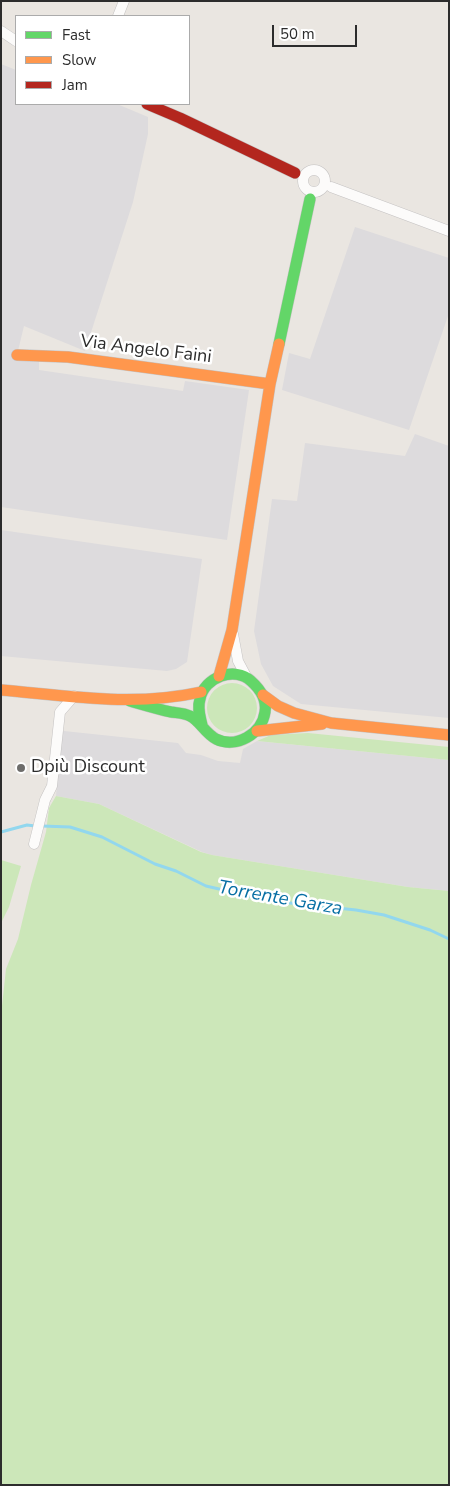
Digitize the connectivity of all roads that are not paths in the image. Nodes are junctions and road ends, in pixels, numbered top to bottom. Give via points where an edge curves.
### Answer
1 (124, 1) edge
2 (118, 15) edge
3 (1, 31) edge
4 (15, 41) edge
5 (149, 105) edge
6 (302, 179) junction
7 (324, 187) junction
8 (310, 199) junction
9 (449, 231) edge
10 (16, 355) dead end
11 (270, 384) junction
12 (232, 630) junction
13 (219, 676) junction
14 (247, 678) junction
15 (1, 690) edge
16 (201, 692) junction
17 (48, 694) junction
18 (263, 695) junction
19 (74, 696) junction
20 (130, 702) junction
21 (60, 712) junction
22 (331, 723) junction
23 (202, 726) junction
24 (257, 731) junction
25 (449, 735) edge
26 (34, 844) dead end

1 - 2 street
3 - 4 street
5 - 6 street
6 - 7 street via 312,191
6 - 7 street via 313,170 317,171 321,173
6 - 8 street
7 - 8 street
7 - 9 street
8 - 11 street
10 - 11 street, Via Angelo Faini via 68,357
11 - 12 street
12 - 13 street
12 - 14 street via 238,661
13 - 14 street via 238,674
13 - 16 street
14 - 18 street
15 - 17 street
16 - 20 street via 173,699
16 - 23 street via 197,709
17 - 19 street
17 - 21 street
18 - 22 street via 294,713
18 - 24 street via 265,714
19 - 20 street
19 - 21 street
20 - 23 street via 190,716
21 - 26 street via 52,786 45,800
22 - 24 street
22 - 25 street
23 - 24 street via 225,742 244,740

